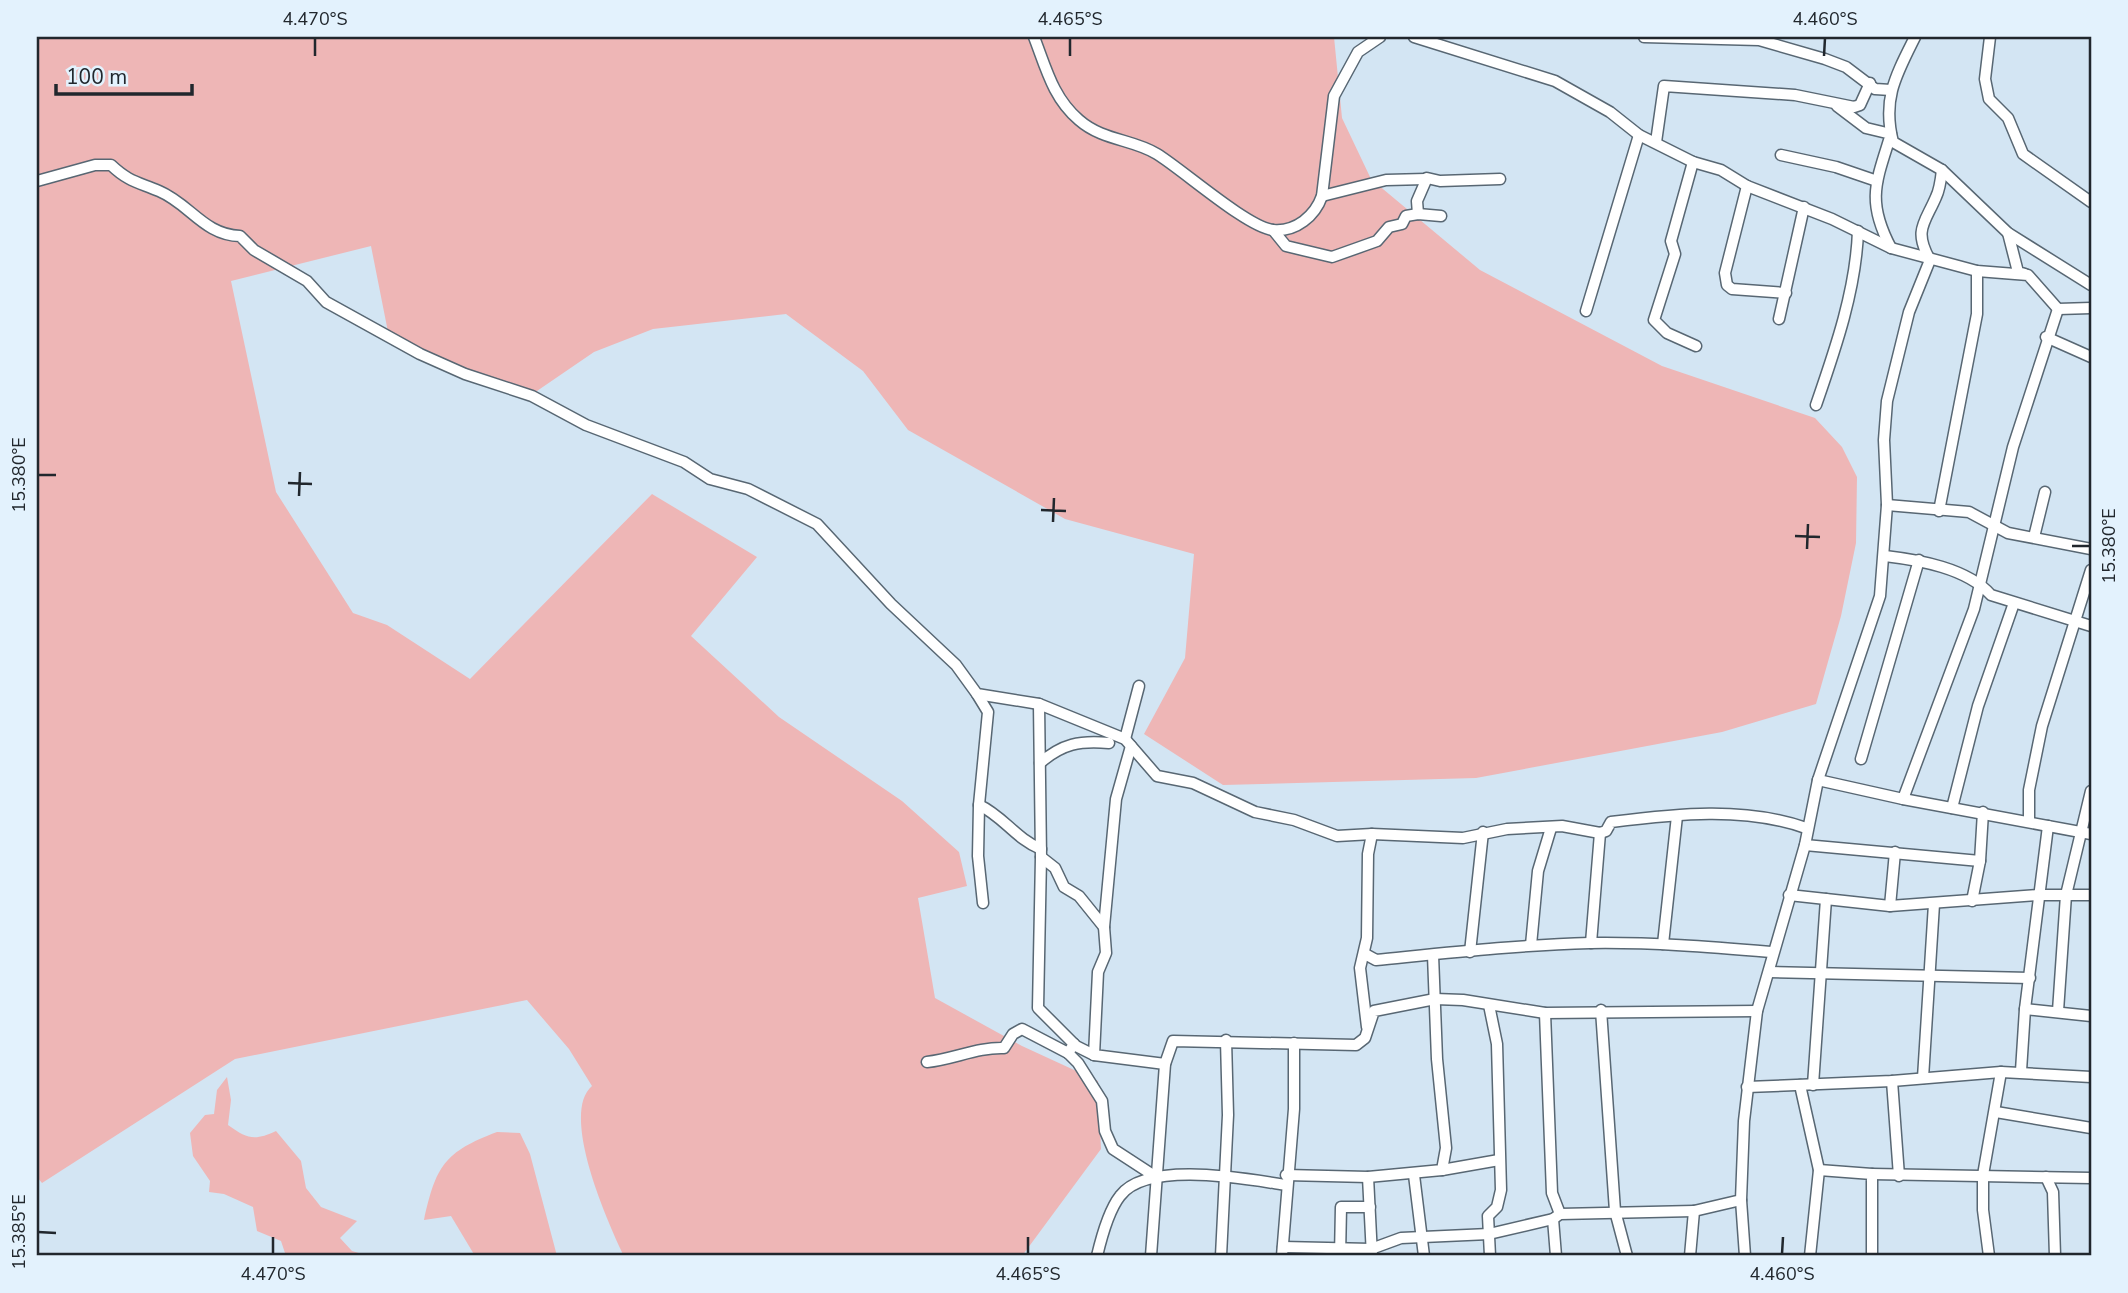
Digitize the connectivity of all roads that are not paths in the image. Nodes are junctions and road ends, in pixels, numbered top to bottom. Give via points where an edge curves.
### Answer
1 (1034, 37) edge
2 (1380, 37) edge
3 (1414, 37) edge
4 (1644, 37) edge
5 (1915, 37) edge
6 (1990, 37) edge
7 (1870, 83) junction
8 (1891, 90) junction
9 (1837, 105) junction
10 (1891, 134) junction
11 (1639, 135) junction
12 (1656, 142) junction
13 (1781, 155) dead end
14 (1693, 162) junction
15 (1942, 170) junction
16 (1426, 179) junction
17 (1500, 179) dead end
18 (37, 181) edge
19 (1877, 181) junction
20 (1747, 186) junction
21 (1322, 196) junction
22 (2091, 202) edge
23 (1804, 207) junction
24 (1418, 214) junction
25 (1441, 216) dead end
26 (1273, 230) junction
27 (1858, 231) junction
28 (2008, 233) junction
29 (1891, 248) junction
30 (1930, 260) junction
31 (1977, 271) junction
32 (2028, 275) junction
33 (2091, 285) edge
34 (1786, 292) junction
35 (2091, 308) edge
36 (2058, 309) junction
37 (1586, 312) dead end
38 (1780, 319) dead end
39 (2046, 337) junction
40 (1696, 346) dead end
41 (2091, 357) edge
42 (1816, 405) dead end
43 (2045, 492) dead end
44 (1887, 505) junction
45 (1939, 511) junction
46 (1994, 523) junction
47 (2034, 537) junction
48 (2091, 548) edge
49 (1885, 555) junction
50 (1919, 560) junction
51 (2091, 570) edge
52 (1982, 584) junction
53 (2014, 603) junction
54 (2075, 620) junction
55 (2091, 626) edge
56 (1139, 686) dead end
57 (977, 694) junction
58 (1039, 704) junction
59 (1098, 728) junction
60 (1109, 743) junction
61 (1128, 746) junction
62 (1861, 759) dead end
63 (1040, 763) junction
64 (1818, 780) junction
65 (2091, 791) edge
66 (1903, 799) junction
67 (979, 805) junction
68 (1952, 808) junction
69 (1983, 812) junction
70 (1677, 816) junction
71 (2029, 821) junction
72 (2048, 826) junction
73 (1551, 828) junction
74 (1806, 828) junction
75 (1483, 832) junction
76 (1600, 833) junction
77 (2086, 833) edge
78 (1372, 834) junction
79 (1805, 845) junction
80 (1895, 852) junction
81 (1041, 853) junction
82 (1980, 861) junction
83 (1789, 895) junction
84 (2038, 895) junction
85 (2066, 895) junction
86 (2091, 895) edge
87 (1826, 899) junction
88 (1972, 901) junction
89 (983, 903) dead end
90 (1934, 904) junction
91 (1890, 906) junction
92 (1104, 927) junction
93 (1591, 943) junction
94 (1664, 944) junction
95 (1531, 945) junction
96 (1470, 952) junction
97 (1771, 952) junction
98 (1365, 954) junction
99 (1433, 955) junction
100 (1769, 972) junction
101 (1929, 974) junction
102 (1821, 975) junction
103 (2030, 978) junction
104 (1435, 999) junction
105 (1489, 1005) junction
106 (2025, 1009) junction
107 (1601, 1010) junction
108 (1757, 1011) junction
109 (2058, 1011) junction
110 (1545, 1013) junction
111 (2091, 1016) edge
112 (1367, 1029) junction
113 (1226, 1040) junction
114 (1294, 1043) junction
115 (1071, 1049) junction
116 (1094, 1055) junction
117 (928, 1062) dead end
118 (1166, 1064) junction
119 (2021, 1071) junction
120 (2001, 1072) junction
121 (2091, 1077) edge
122 (1923, 1078) junction
123 (1892, 1081) junction
124 (1800, 1085) junction
125 (1813, 1085) junction
126 (1747, 1087) junction
127 (1996, 1112) junction
128 (2091, 1128) edge
129 (1499, 1160) junction
130 (1442, 1170) junction
131 (1819, 1170) junction
132 (1872, 1174) junction
133 (1414, 1175) junction
134 (1983, 1175) junction
135 (1226, 1176) junction
136 (1899, 1176) junction
137 (1156, 1177) junction
138 (1368, 1177) junction
139 (2046, 1177) junction
140 (2091, 1178) edge
141 (1286, 1180) junction
142 (1741, 1200) junction
143 (1370, 1207) junction
144 (1615, 1211) junction
145 (1694, 1211) junction
146 (1556, 1217) junction
147 (1489, 1234) junction
148 (1421, 1235) junction
149 (1283, 1252) edge
150 (1340, 1253) edge
151 (1371, 1253) edge
152 (1097, 1256) edge
153 (1151, 1256) edge
154 (1221, 1256) edge
155 (1424, 1256) edge
156 (1490, 1256) edge
157 (1556, 1256) edge
158 (1627, 1256) edge
159 (1690, 1256) edge
160 (1745, 1256) edge
161 (1810, 1256) edge
162 (1872, 1256) edge
163 (1989, 1256) edge
164 (2055, 1256) edge

1 - 26 street via 1056,94 1080,121 1109,139 1154,152 1235,210
2 - 21 street via 1358,52 1334,96
3 - 11 street via 1555,81 1610,111
4 - 7 street via 1759,40 1835,63
5 - 8 street
6 - 22 street via 1985,79 1989,99 2008,118 2023,154
7 - 8 street via 1875,89
7 - 9 street via 1860,105
8 - 10 street via 1886,116
9 - 10 street via 1866,128
9 - 12 street via 1795,95 1664,86
10 - 15 street via 1903,150
10 - 19 street
11 - 12 street
11 - 37 street
12 - 14 street
13 - 19 street
14 - 20 street via 1721,170
14 - 40 street via 1671,241 1675,254 1654,320 1667,333
15 - 28 street
15 - 30 street via 1935,200 1921,224
16 - 17 street
16 - 21 street via 1386,180
16 - 24 street via 1417,201
18 - 57 street via 111,165 135,184 160,191 201,223 224,235 240,236 254,250 307,281 326,302 420,354 532,396 586,425 684,462 710,479 748,489 817,524 956,665
19 - 29 street via 1875,213
20 - 23 street
20 - 34 street via 1725,273 1727,285
21 - 26 street via 1317,210 1306,220
23 - 27 street
23 - 34 street
24 - 25 street
24 - 26 street via 1389,227 1377,241 1332,257 1286,246
27 - 29 street
27 - 42 street via 1834,355
28 - 32 street via 2018,272
28 - 33 street
29 - 30 street
30 - 31 street
30 - 44 street via 1909,312 1886,401
31 - 32 street
31 - 45 street via 1977,314
32 - 36 street
34 - 38 street
35 - 36 street
36 - 39 street
39 - 41 street
39 - 46 street
43 - 47 street
44 - 45 street
44 - 49 street
45 - 46 street via 1969,512
46 - 47 street via 2008,533
46 - 52 street
47 - 48 street
49 - 50 street
49 - 64 street via 1880,596
50 - 52 street
50 - 62 street
51 - 54 street
52 - 53 street via 1991,595
52 - 66 street
53 - 54 street
53 - 68 street via 1978,706
54 - 55 street
54 - 71 street via 2042,726 2029,790
56 - 61 street
57 - 58 street
57 - 67 street via 988,712
58 - 59 street
58 - 63 street
59 - 60 street
59 - 61 street
60 - 61 street
60 - 63 street via 1086,741 1057,748
61 - 78 street via 1157,776 1193,783 1255,811 1337,836
61 - 92 street via 1116,799
63 - 81 street
64 - 66 street
64 - 74 street
65 - 77 street
66 - 68 street
67 - 81 street
67 - 89 street
68 - 69 street
69 - 71 street
69 - 82 street
70 - 74 street via 1735,813
70 - 76 street via 1611,822
70 - 94 street
71 - 72 street
72 - 77 street
72 - 84 street
73 - 75 street
73 - 76 street
73 - 95 street via 1538,871
74 - 79 street
75 - 78 street via 1447,839
75 - 96 street
76 - 93 street
77 - 85 street
78 - 98 street
79 - 80 street
79 - 83 street
80 - 82 street
80 - 91 street
81 - 92 street via 1065,887 1079,895
81 - 115 street via 1038,1008
82 - 88 street
83 - 87 street
83 - 97 street
84 - 85 street
84 - 88 street
84 - 103 street
85 - 86 street
85 - 109 street
87 - 91 street
87 - 102 street
88 - 90 street
90 - 91 street
90 - 101 street
92 - 116 street via 1106,953 1098,972
93 - 94 street
93 - 95 street
94 - 97 street
95 - 96 street
96 - 99 street
97 - 100 street
98 - 99 street via 1376,960
98 - 112 street via 1360,968
99 - 104 street
100 - 102 street
100 - 108 street
101 - 102 street
101 - 103 street
101 - 122 street
102 - 125 street
103 - 106 street
104 - 105 street
104 - 112 street via 1374,1011
104 - 130 street via 1446,1148
105 - 110 street
105 - 129 street via 1497,1044
106 - 109 street
106 - 119 street
107 - 108 street
107 - 110 street
107 - 144 street
108 - 126 street
109 - 111 street
110 - 146 street
112 - 114 street via 1356,1045
113 - 114 street
113 - 118 street via 1173,1041
113 - 135 street
114 - 141 street via 1294,1109
115 - 116 street
115 - 117 street via 1022,1029 1004,1048
115 - 137 street via 1102,1101 1105,1130 1113,1149
116 - 118 street
118 - 137 street
119 - 120 street
119 - 121 street
120 - 122 street
120 - 127 street
122 - 123 street
123 - 125 street
123 - 136 street
124 - 125 street
124 - 126 street
124 - 131 street
126 - 142 street
127 - 128 street
127 - 134 street
129 - 130 street
129 - 147 street via 1500,1201 1489,1213
130 - 133 street
131 - 132 street
131 - 161 street
132 - 136 street
132 - 162 street
133 - 138 street
133 - 148 street
134 - 136 street
134 - 139 street
134 - 163 street
135 - 137 street
135 - 141 street
135 - 154 street
137 - 152 street via 1119,1196
137 - 153 street
138 - 141 street
138 - 143 street
139 - 140 street
139 - 164 street via 2053,1192
141 - 149 street
142 - 145 street
142 - 160 street
143 - 150 street via 1341,1208
143 - 151 street
144 - 145 street
144 - 146 street
144 - 158 street
145 - 159 street
146 - 147 street
146 - 157 street
147 - 148 street
147 - 156 street
148 - 151 street via 1391,1240
148 - 155 street
149 - 150 street
150 - 151 street

